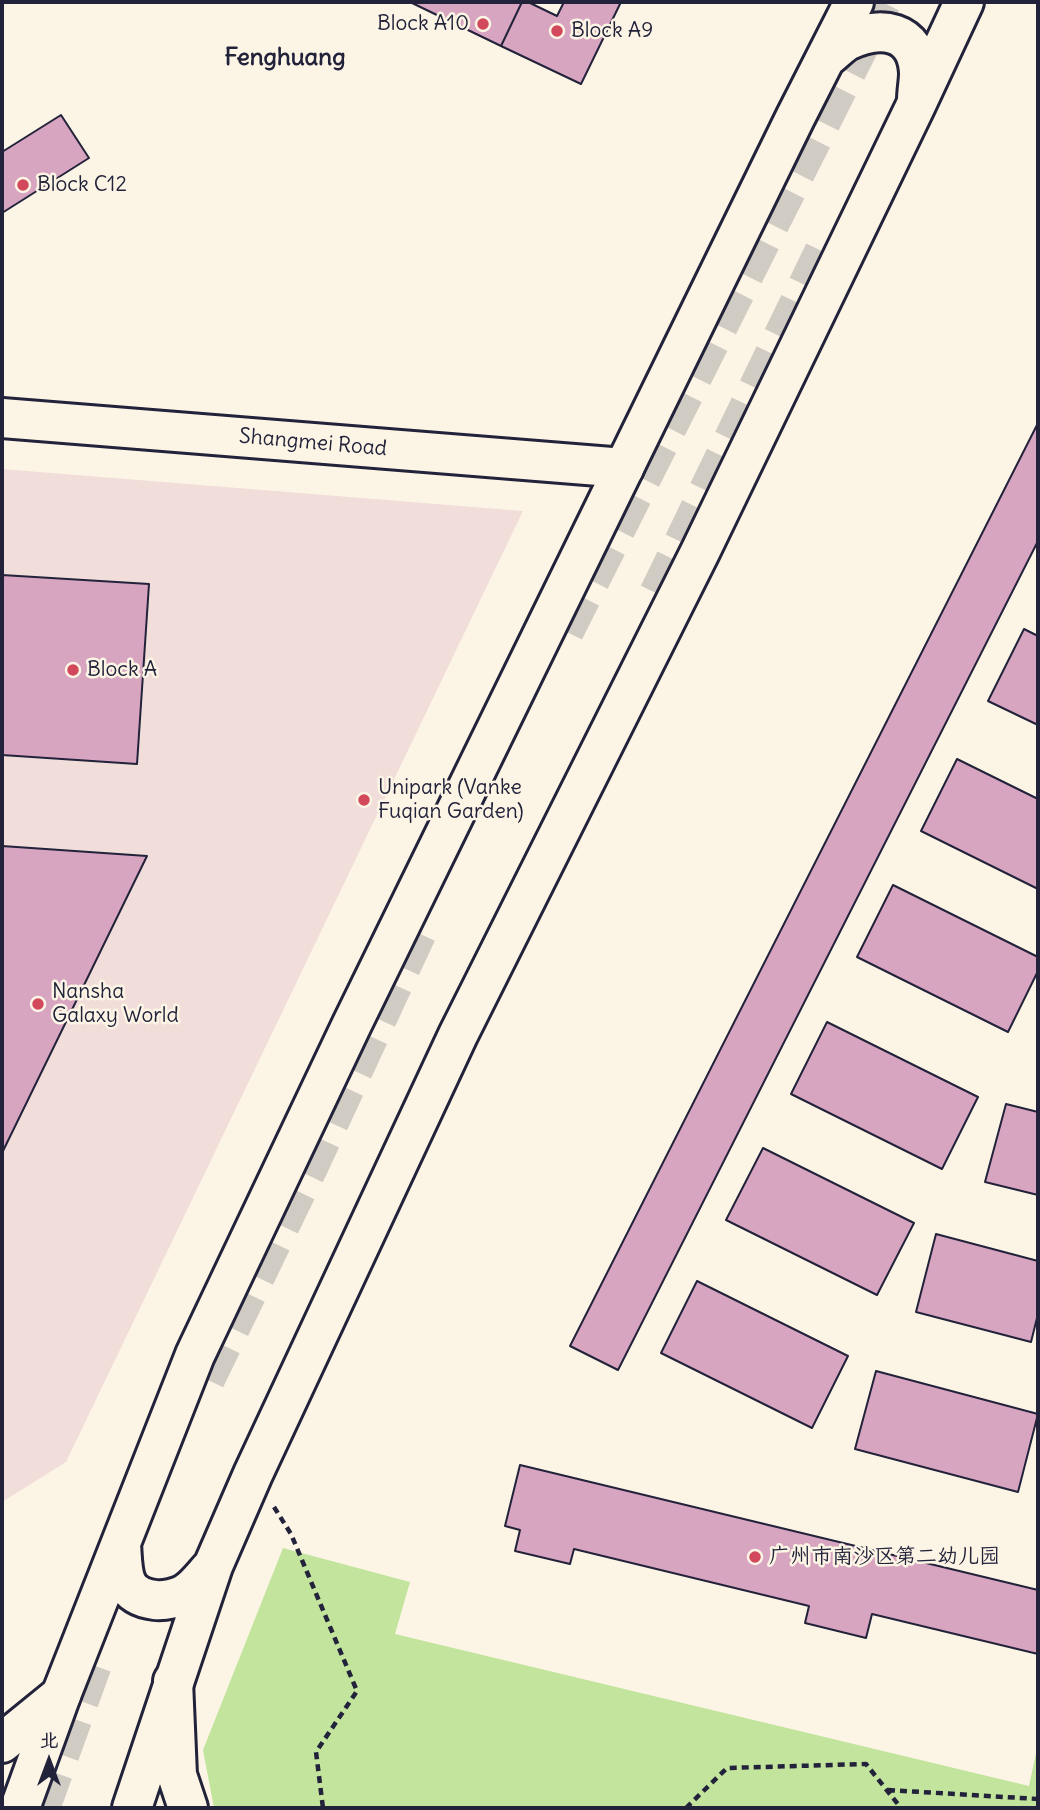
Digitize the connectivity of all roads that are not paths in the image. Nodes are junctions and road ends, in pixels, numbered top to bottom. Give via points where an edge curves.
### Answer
1 (854, 2) edge
2 (967, 6) edge
3 (826, 58) junction
4 (916, 106) junction
5 (2, 418) edge
6 (624, 468) junction
7 (121, 1542) junction
8 (213, 1566) junction
9 (173, 1681) junction
10 (61, 1695) junction
11 (2, 1743) edge
12 (20, 1808) edge
13 (132, 1808) edge
14 (188, 1808) edge

1 - 3 main road
2 - 4 main road
3 - 4 main road via 847,41 893,31 905,38 915,54 919,71
3 - 6 main road
4 - 8 main road via 458,1035
5 - 6 main road, Shangmei Road
6 - 7 main road via 194,1355
7 - 8 main road via 123,1573 129,1590 140,1598 163,1601 186,1594
7 - 10 main road
8 - 9 main road
9 - 13 main road
9 - 14 main road via 177,1775
10 - 11 main road
10 - 12 main road

